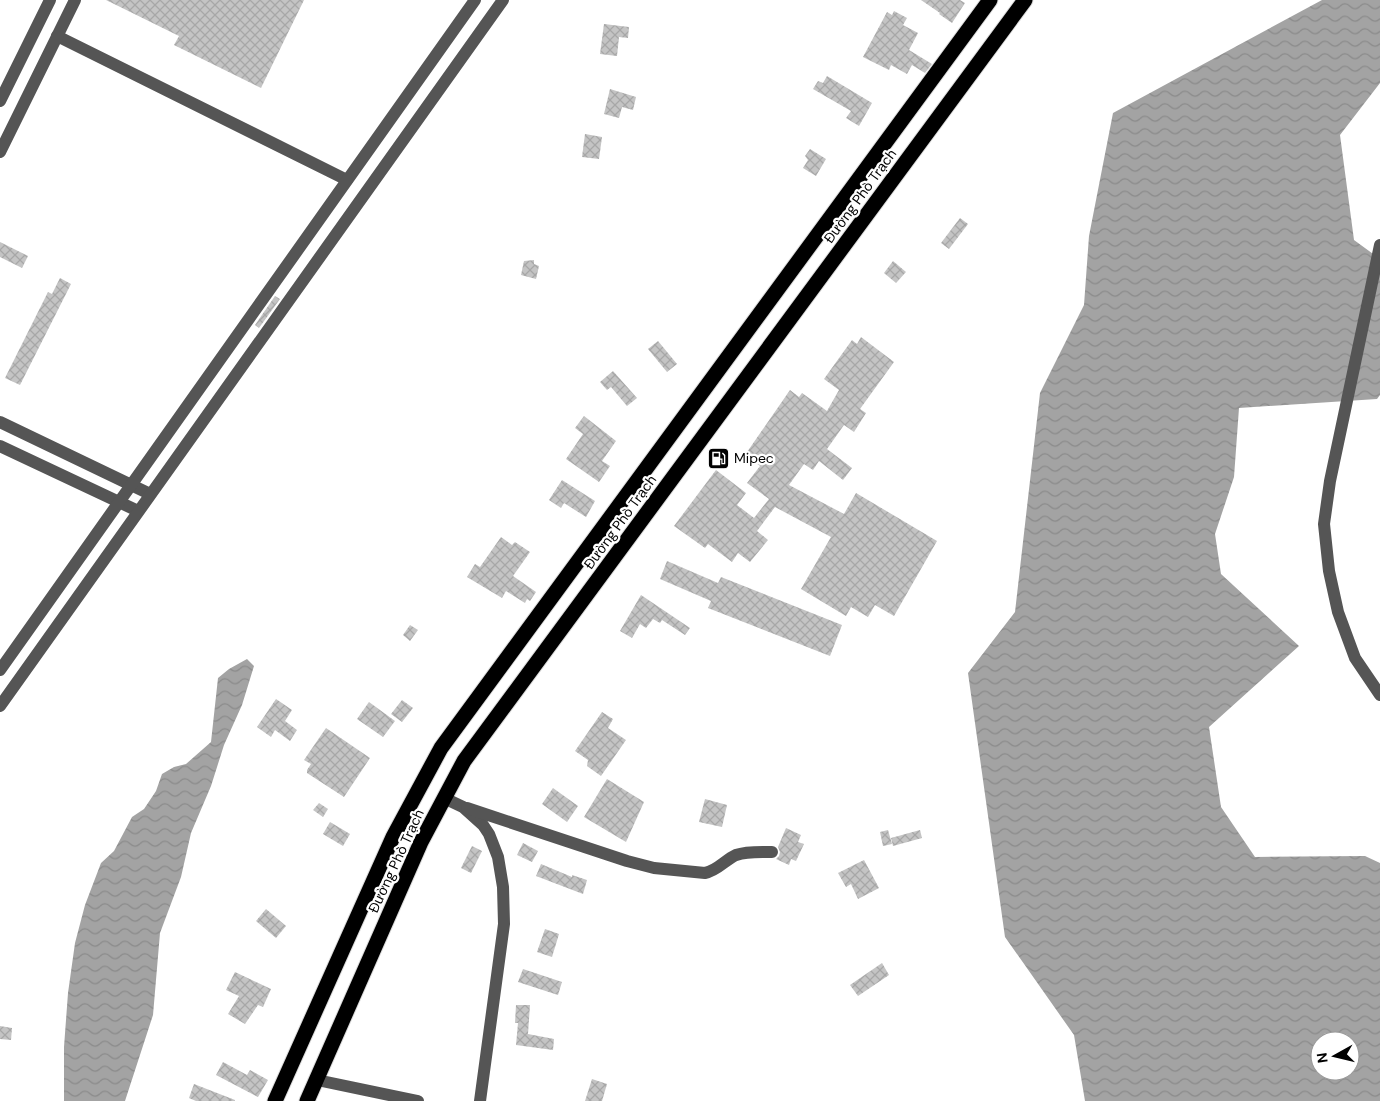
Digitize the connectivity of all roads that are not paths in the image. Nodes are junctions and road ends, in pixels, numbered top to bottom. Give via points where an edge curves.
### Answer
1 (50, 0) edge
2 (75, 0) edge
3 (475, 0) edge
4 (503, 0) edge
5 (990, 0) edge
6 (1025, 0) edge
7 (57, 36) junction
8 (0, 101) edge
9 (0, 152) edge
10 (347, 180) junction
11 (1380, 245) edge
12 (0, 422) edge
13 (0, 446) edge
14 (131, 485) junction
15 (150, 494) junction
16 (119, 502) junction
17 (138, 511) junction
18 (0, 670) edge
19 (1380, 695) edge
20 (0, 706) edge
21 (444, 798) junction
22 (463, 807) junction
23 (772, 852) dead end
24 (317, 1080) junction
25 (275, 1101) edge
26 (307, 1101) edge
27 (418, 1101) edge
28 (480, 1101) edge

1 - 8 street
2 - 7 street
3 - 10 street
4 - 15 street
5 - 25 highway, Đường Phò Trạch via 441,748 393,837
6 - 21 highway, Đường Phò Trạch via 464,760
7 - 9 street
7 - 10 street
10 - 14 street
11 - 19 street via 1330,481 1324,524 1338,612 1355,658
12 - 14 street
13 - 16 street
14 - 15 street
14 - 16 street
15 - 17 street
16 - 17 street
16 - 18 street
17 - 20 street
21 - 22 street
21 - 24 highway, Đường Phò Trạch via 421,842
22 - 23 street via 654,868 705,874 742,853
22 - 28 street via 489,834 498,857 503,887 504,924
24 - 26 highway, Đường Phò Trạch
24 - 27 street

